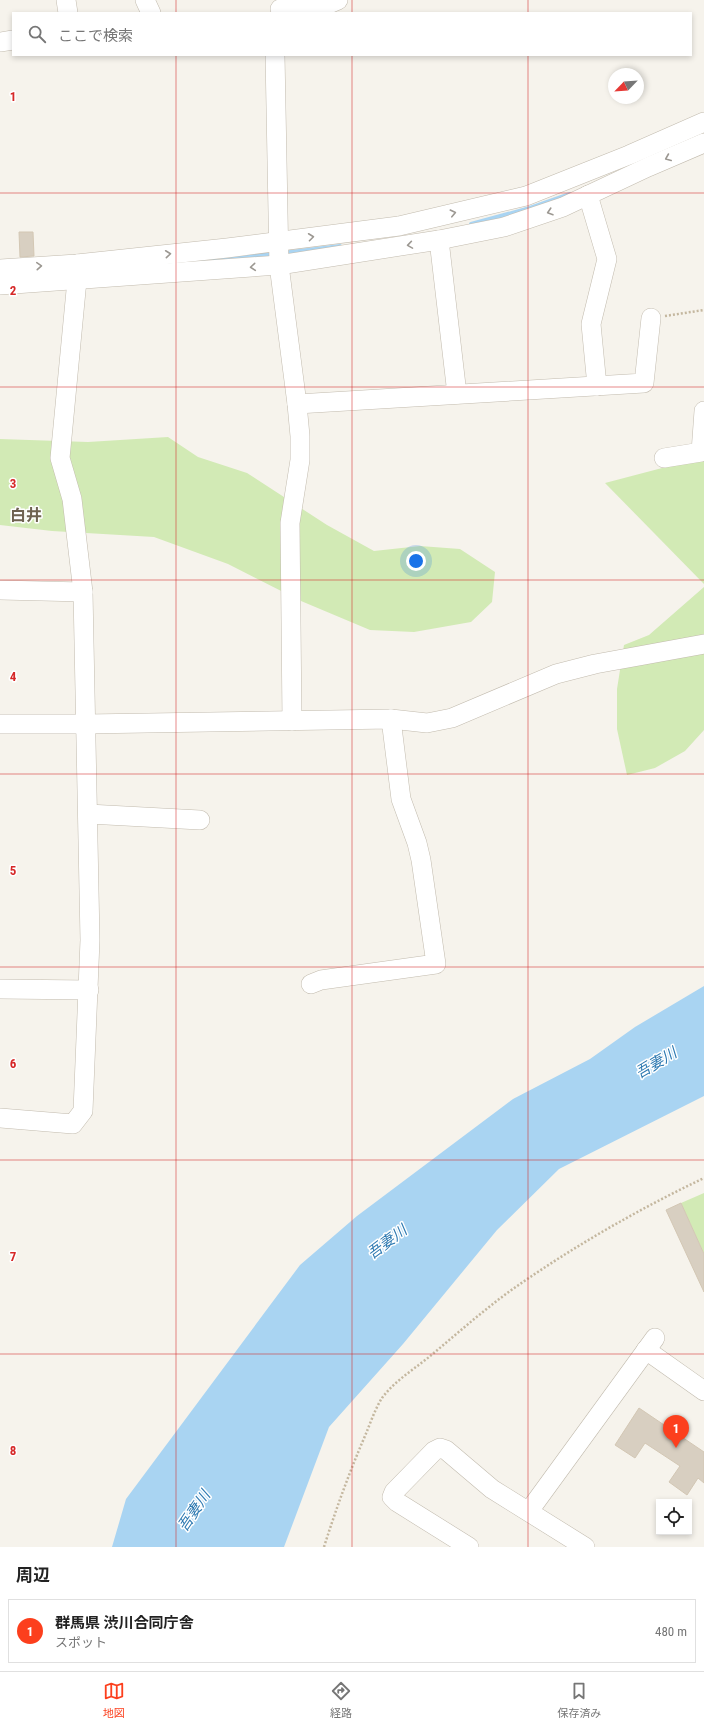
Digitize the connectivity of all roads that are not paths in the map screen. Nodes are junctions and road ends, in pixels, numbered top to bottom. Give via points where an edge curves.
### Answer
1 (66, 0) edge
2 (145, 0) edge
3 (338, 0) edge
4 (281, 7) edge
5 (68, 12) edge
6 (151, 12) edge
7 (12, 40) edge
8 (0, 42) edge
9 (275, 56) edge
10 (703, 124) edge
11 (704, 143) edge
12 (633, 166) junction
13 (588, 196) junction
14 (439, 240) junction
15 (279, 253) junction
16 (0, 269) edge
17 (77, 271) junction
18 (0, 285) edge
19 (651, 318) road end
20 (597, 386) junction
21 (457, 394) junction
22 (297, 404) junction
23 (704, 411) edge
24 (664, 458) dead end
25 (0, 590) edge
26 (83, 592) junction
27 (704, 644) edge
28 (391, 719) junction
29 (292, 721) junction
30 (0, 724) edge
31 (86, 724) junction
32 (88, 814) junction
33 (200, 820) dead end
34 (311, 984) dead end
35 (0, 989) edge
36 (89, 990) junction
37 (0, 1118) edge
38 (704, 1391) edge
39 (529, 1511) junction
40 (469, 1547) edge
41 (585, 1547) edge

1 - 5 street
2 - 6 street
3 - 4 street via 324,6
7 - 8 street
9 - 15 street
10 - 12 street
11 -> 12 street
12 - 13 street
15 -> 12 street via 526,196
13 -> 14 street via 504,227
13 - 20 street via 607,259 591,324
14 -> 15 street
14 - 21 street
15 - 17 street
15 - 22 street
16 -> 17 street
17 - 18 street
17 - 26 street via 60,458 72,499
19 - 20 street via 644,383
20 - 21 street
21 - 22 street
22 - 29 street via 300,460 290,523
23 - 24 street via 701,452
25 - 26 street
26 - 31 street
27 - 28 street via 595,664 556,674 452,718 427,723
28 - 29 street
28 - 34 street via 401,799 421,860 436,964 321,980
29 - 31 street
30 - 31 street
31 - 32 street
32 - 33 street
32 - 36 street
35 - 36 street
36 - 37 street via 83,1111 73,1124
38 - 39 street via 650,1344
39 - 40 street via 492,1489 446,1450 440,1448 434,1451 392,1497
39 - 41 street

